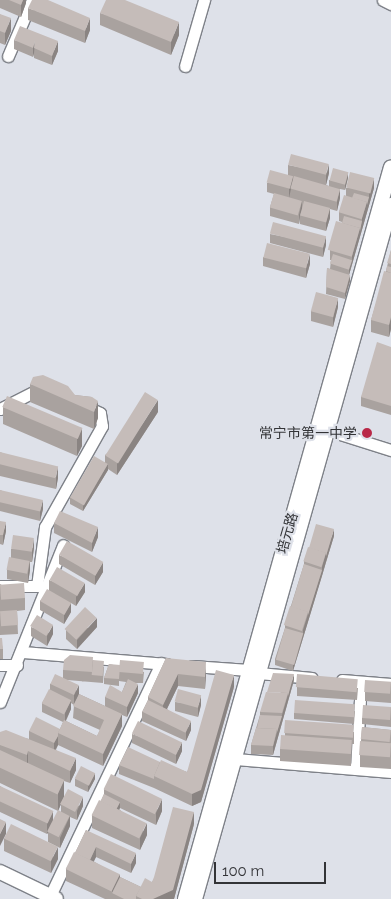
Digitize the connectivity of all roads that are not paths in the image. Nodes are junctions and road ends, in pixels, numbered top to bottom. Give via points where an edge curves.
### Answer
1 (32, 0) edge
2 (204, 0) edge
3 (383, 0) edge
4 (391, 4) edge
5 (8, 56) dead end
6 (185, 66) dead end
7 (391, 167) edge
8 (391, 205) edge
9 (55, 392) edge
10 (73, 401) edge
11 (0, 409) edge
12 (327, 430) junction
13 (391, 450) edge
14 (64, 545) edge
15 (0, 586) edge
16 (23, 652) junction
17 (161, 663) junction
18 (0, 665) edge
19 (17, 665) junction
20 (254, 672) junction
21 (361, 682) junction
22 (391, 684) edge
23 (0, 702) edge
24 (234, 759) junction
25 (356, 769) junction
26 (391, 772) edge
27 (0, 872) edge
28 (0, 882) edge
29 (53, 898) edge
30 (35, 899) edge
31 (185, 899) edge
32 (195, 899) edge

1 - 5 street
2 - 6 street
3 - 4 street
7 - 20 main road, 培元路
8 - 12 main road, 培元路
9 - 11 street via 38,388
10 - 15 street via 100,413 102,426 45,527 37,586
12 - 13 street
12 - 20 main road, 培元路
14 - 16 street
16 - 17 street
16 - 19 street
17 - 20 street
17 - 29 street
18 - 19 street
19 - 23 street
20 - 21 street
20 - 24 main road, 培元路
20 - 31 main road, 培元路
21 - 22 street
21 - 25 street
24 - 25 street
24 - 32 main road, 培元路
25 - 26 street
27 - 29 main road
28 - 30 main road

